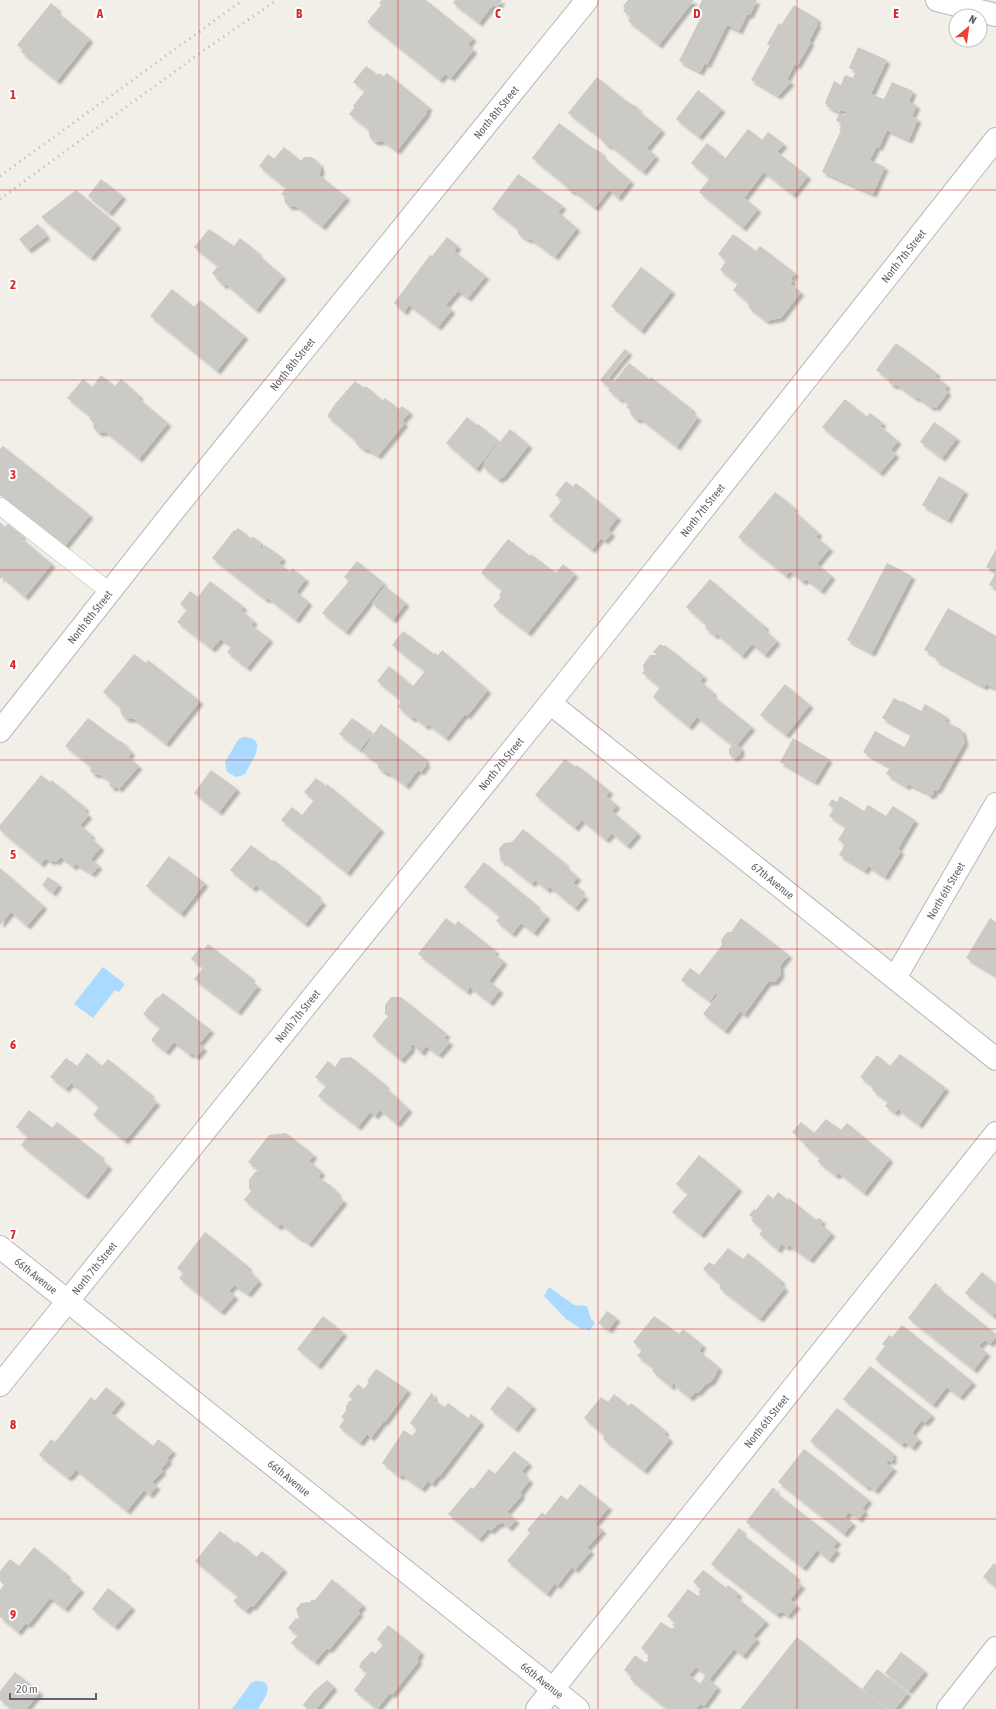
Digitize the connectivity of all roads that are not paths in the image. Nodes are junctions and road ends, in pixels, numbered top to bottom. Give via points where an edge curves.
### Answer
1 (587, 0) edge
2 (937, 0) edge
3 (996, 15) edge
4 (996, 139) edge
5 (0, 506) edge
6 (110, 592) junction
7 (550, 703) junction
8 (0, 731) edge
9 (996, 804) edge
10 (895, 978) junction
11 (996, 1059) edge
12 (996, 1133) edge
13 (0, 1247) edge
14 (67, 1301) junction
15 (0, 1385) edge
16 (996, 1648) edge
17 (553, 1689) junction
18 (537, 1709) edge
19 (578, 1709) edge
20 (948, 1709) edge

1 - 6 street, North 8th Street
2 - 3 street
4 - 7 street, North 7th Street
5 - 6 lane
6 - 8 street, North 8th Street
7 - 10 street, 67th Avenue
7 - 14 street, North 7th Street
9 - 10 street, North 6th Street
10 - 11 street, 67th Avenue
12 - 17 street, North 6th Street
13 - 14 street, 66th Avenue
14 - 15 street, North 7th Street
14 - 17 street, 66th Avenue
16 - 20 street
17 - 18 street, North 6th Street
17 - 19 street, 66th Avenue

